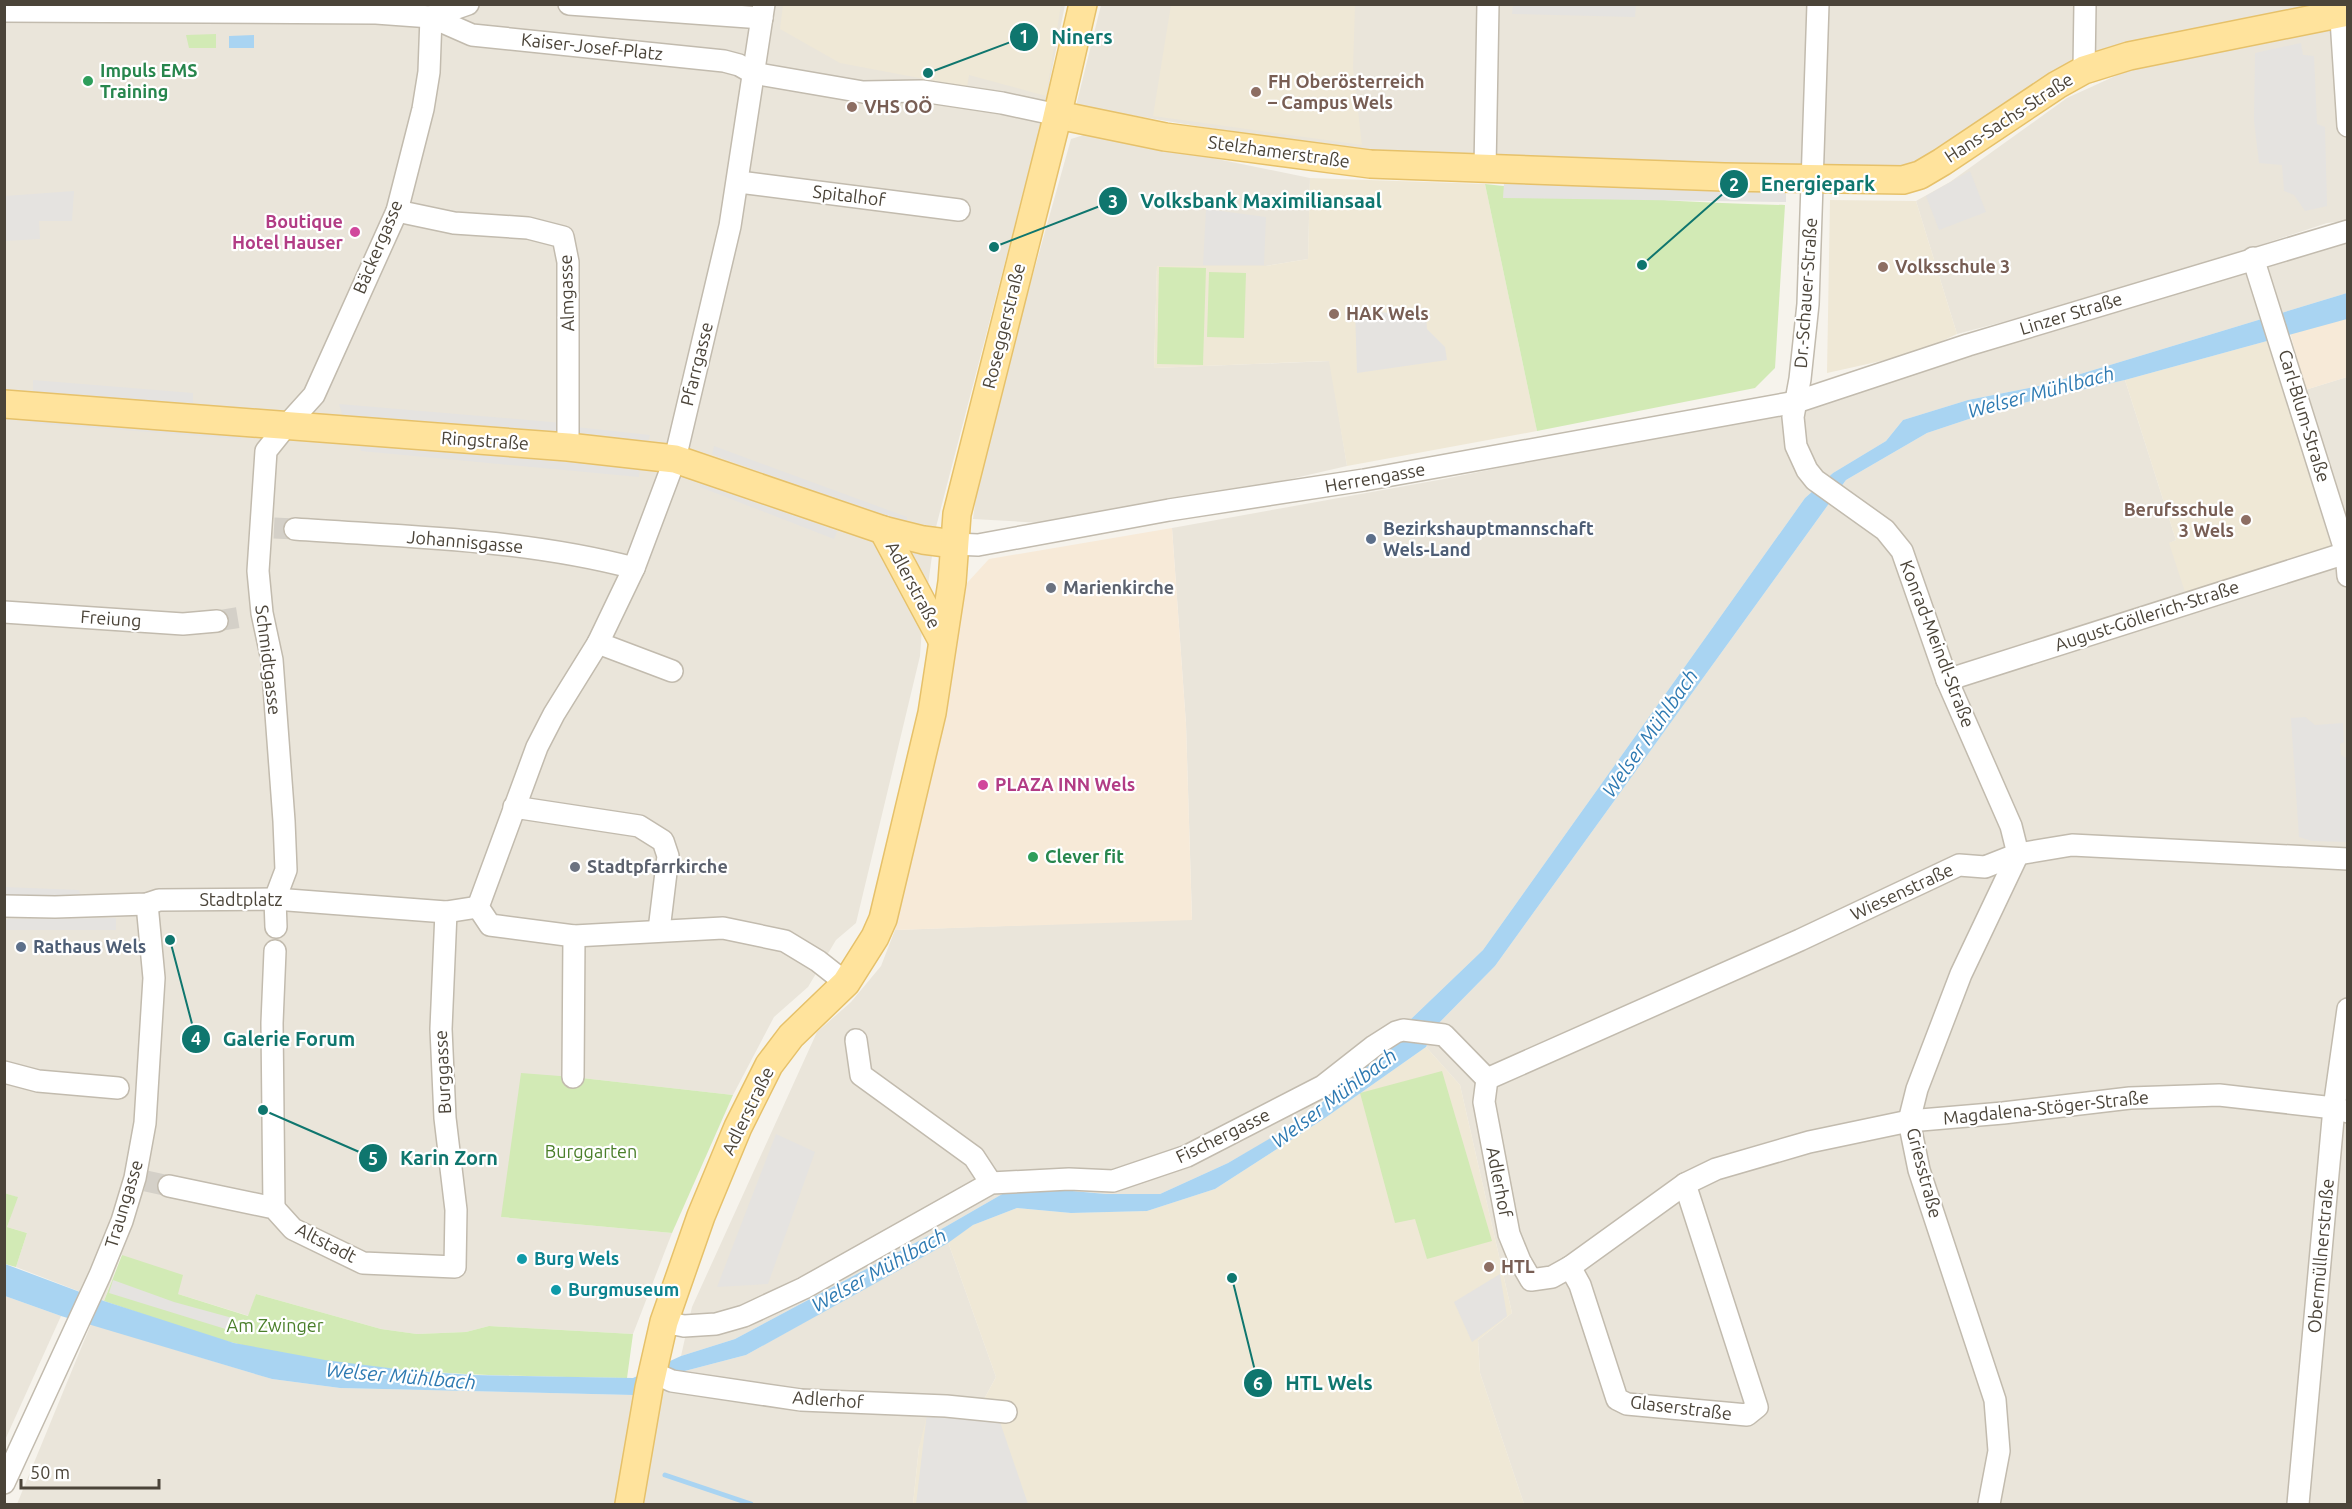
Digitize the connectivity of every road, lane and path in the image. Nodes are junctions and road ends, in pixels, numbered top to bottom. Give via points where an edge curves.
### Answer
1 (468, 4) edge
2 (569, 4) edge
3 (1083, 4) edge
4 (1488, 4) edge
5 (1818, 4) edge
6 (2085, 4) edge
7 (358, 8) edge
8 (2343, 10) edge
9 (4, 11) edge
10 (763, 11) edge
11 (432, 17) junction
12 (2084, 70) junction
13 (753, 73) junction
14 (1058, 116) junction
15 (2348, 126) edge
16 (1485, 168) junction
17 (1812, 178) junction
18 (739, 182) junction
19 (959, 210) dead end
20 (397, 211) junction
21 (2348, 231) edge
22 (2253, 258) junction
23 (1796, 402) junction
24 (4, 404) edge
25 (286, 426) junction
26 (568, 447) junction
27 (675, 459) junction
28 (295, 529) tunnel mouth
29 (883, 530) junction
30 (954, 544) junction
31 (2346, 553) junction
32 (634, 568) junction
33 (2348, 576) edge
34 (4, 612) edge
35 (217, 621) tunnel mouth
36 (942, 640) junction
37 (598, 643) junction
38 (672, 671) dead end
39 (1947, 680) junction
40 (514, 807) junction
41 (2018, 854) junction
42 (2348, 859) edge
43 (275, 899) junction
44 (147, 904) junction
45 (4, 906) edge
46 (478, 907) junction
47 (446, 912) junction
48 (276, 927) dead end
49 (658, 930) junction
50 (574, 936) junction
51 (275, 951) dead end
52 (846, 983) junction
53 (2348, 1009) edge
54 (856, 1040) dead end
55 (4, 1072) edge
56 (573, 1077) dead end
57 (1487, 1079) junction
58 (134, 1090) junction
59 (2341, 1110) edge
60 (1909, 1121) junction
61 (991, 1183) junction
62 (1685, 1184) junction
63 (169, 1186) tunnel mouth
64 (274, 1208) junction
65 (455, 1267) joint
66 (1570, 1267) junction
67 (1531, 1280) joint
68 (664, 1322) junction
69 (657, 1377) junction
70 (1006, 1412) dead end
71 (4, 1482) edge
72 (629, 1504) edge
73 (1989, 1504) edge
74 (2298, 1504) edge

1 - 11 street, Kaiser-Josef-Platz
2 - 10 street
3 - 14 main road, Roseggerstraße
4 - 16 street
5 - 17 street, Dr.-Schauer-Straße
6 - 12 street
7 - 9 street, Kaiser-Josef-Platz
7 - 11 street, Kaiser-Josef-Platz
8 - 12 main road, Hans-Sachs-Straße via 2129,56
8 - 15 street
10 - 13 street, Pfarrgasse
11 - 13 street, Kaiser-Josef-Platz via 472,35 724,61
11 - 20 street, Bäckergasse via 423,109
12 - 17 main road, Hans-Sachs-Straße via 1920,175 1903,180
13 - 14 street, Stelzhamerstraße via 863,92 922,91
13 - 18 street, Pfarrgasse
14 - 16 main road, Stelzhamerstraße via 1165,137 1317,158
14 - 30 main road, Roseggerstraße via 957,514
16 - 17 main road, Stelzhamerstraße
17 - 23 street, Dr.-Schauer-Straße via 1809,304
18 - 19 street, Spitalhof
18 - 27 street, Pfarrgasse
20 - 25 street, Bäckergasse via 314,395
20 - 26 street, Almgasse via 454,223 528,228 563,237 568,262
21 - 22 street, Linzer Straße
22 - 23 street, Linzer Straße
22 - 31 street, Carl-Blum-Straße
23 - 30 street, Herrengasse via 1364,480 978,545
23 - 39 street, Konrad-Meindl-Straße via 1796,446 1807,470 1815,480 1885,530 1902,551
24 - 25 main road, Ringstraße
25 - 26 main road, Ringstraße
25 - 43 street, Schmidtgasse via 267,451 267,527 251,615 272,660 286,870
26 - 27 main road, Ringstraße
27 - 29 main road, Ringstraße
27 - 32 street, Pfarrgasse
28 - 32 street, Johannisgasse via 580,554
29 - 30 main road, Ringstraße
29 - 36 main road, Adlerstraße
30 - 36 main road, Adlerstraße
31 - 33 street, Carl-Blum-Straße
31 - 39 street, August-Göllerich-Straße
32 - 37 street, Pfarrgasse
34 - 35 street, Freiung via 183,624
36 - 52 main road, Adlerstraße via 932,713 883,919
37 - 38 street
37 - 40 street, Pfarrgasse via 537,747
39 - 41 street, Konrad-Meindl-Straße via 2011,826
40 - 46 street, Pfarrgasse
40 - 49 street via 639,826 663,841 668,856
41 - 42 street, Wiesenstraße via 2072,845
41 - 57 street, Wiesenstraße via 1985,867 1959,865
41 - 60 street, Griesstraße via 1961,974 1917,1089
43 - 44 street, Stadtplatz via 159,900
43 - 47 street, Stadtplatz
43 - 48 street
44 - 45 street, Stadtplatz
44 - 58 street, Traungasse via 154,978
46 - 47 street, Stadtplatz
46 - 50 street via 490,925
47 - 65 street, Burggasse via 441,1029 445,1118 456,1210
49 - 50 street
49 - 52 street via 723,928 785,941
50 - 56 street
51 - 64 street
52 - 68 main road, Adlerstraße via 791,1036 769,1065 701,1216
53 - 59 street, Obermüllnerstraße
54 - 61 street via 861,1075 974,1157
55 - 58 street via 38,1081
57 - 61 street, Fischergasse via 1444,1035 1403,1030 1374,1046 1323,1086 1187,1156 1113,1181
57 - 67 street, Adlerhof via 1484,1102 1509,1234
58 - 71 street, Traungasse via 145,1123 141,1179
59 - 60 street, Magdalena-Stöger-Straße via 2219,1095 2130,1098
59 - 74 street, Obermüllnerstraße
60 - 62 street, Magdalena-Stöger-Straße via 1809,1142 1716,1169
60 - 73 street, Griesstraße via 1919,1170 1995,1400 1999,1451
61 - 68 street, Fischergasse via 804,1288 744,1316 716,1324 684,1326
62 - 66 street, Magdalena-Stöger-Straße
62 - 66 street, Glaserstraße via 1756,1407 1747,1415 1627,1404 1617,1398 1580,1285
63 - 64 street
64 - 65 street, Altstadt via 293,1229 363,1263
66 - 67 street, Magdalena-Stöger-Straße via 1552,1277
68 - 69 main road, Adlerstraße
69 - 70 street, Adlerhof via 801,1400
69 - 72 main road, Adlerstraße

